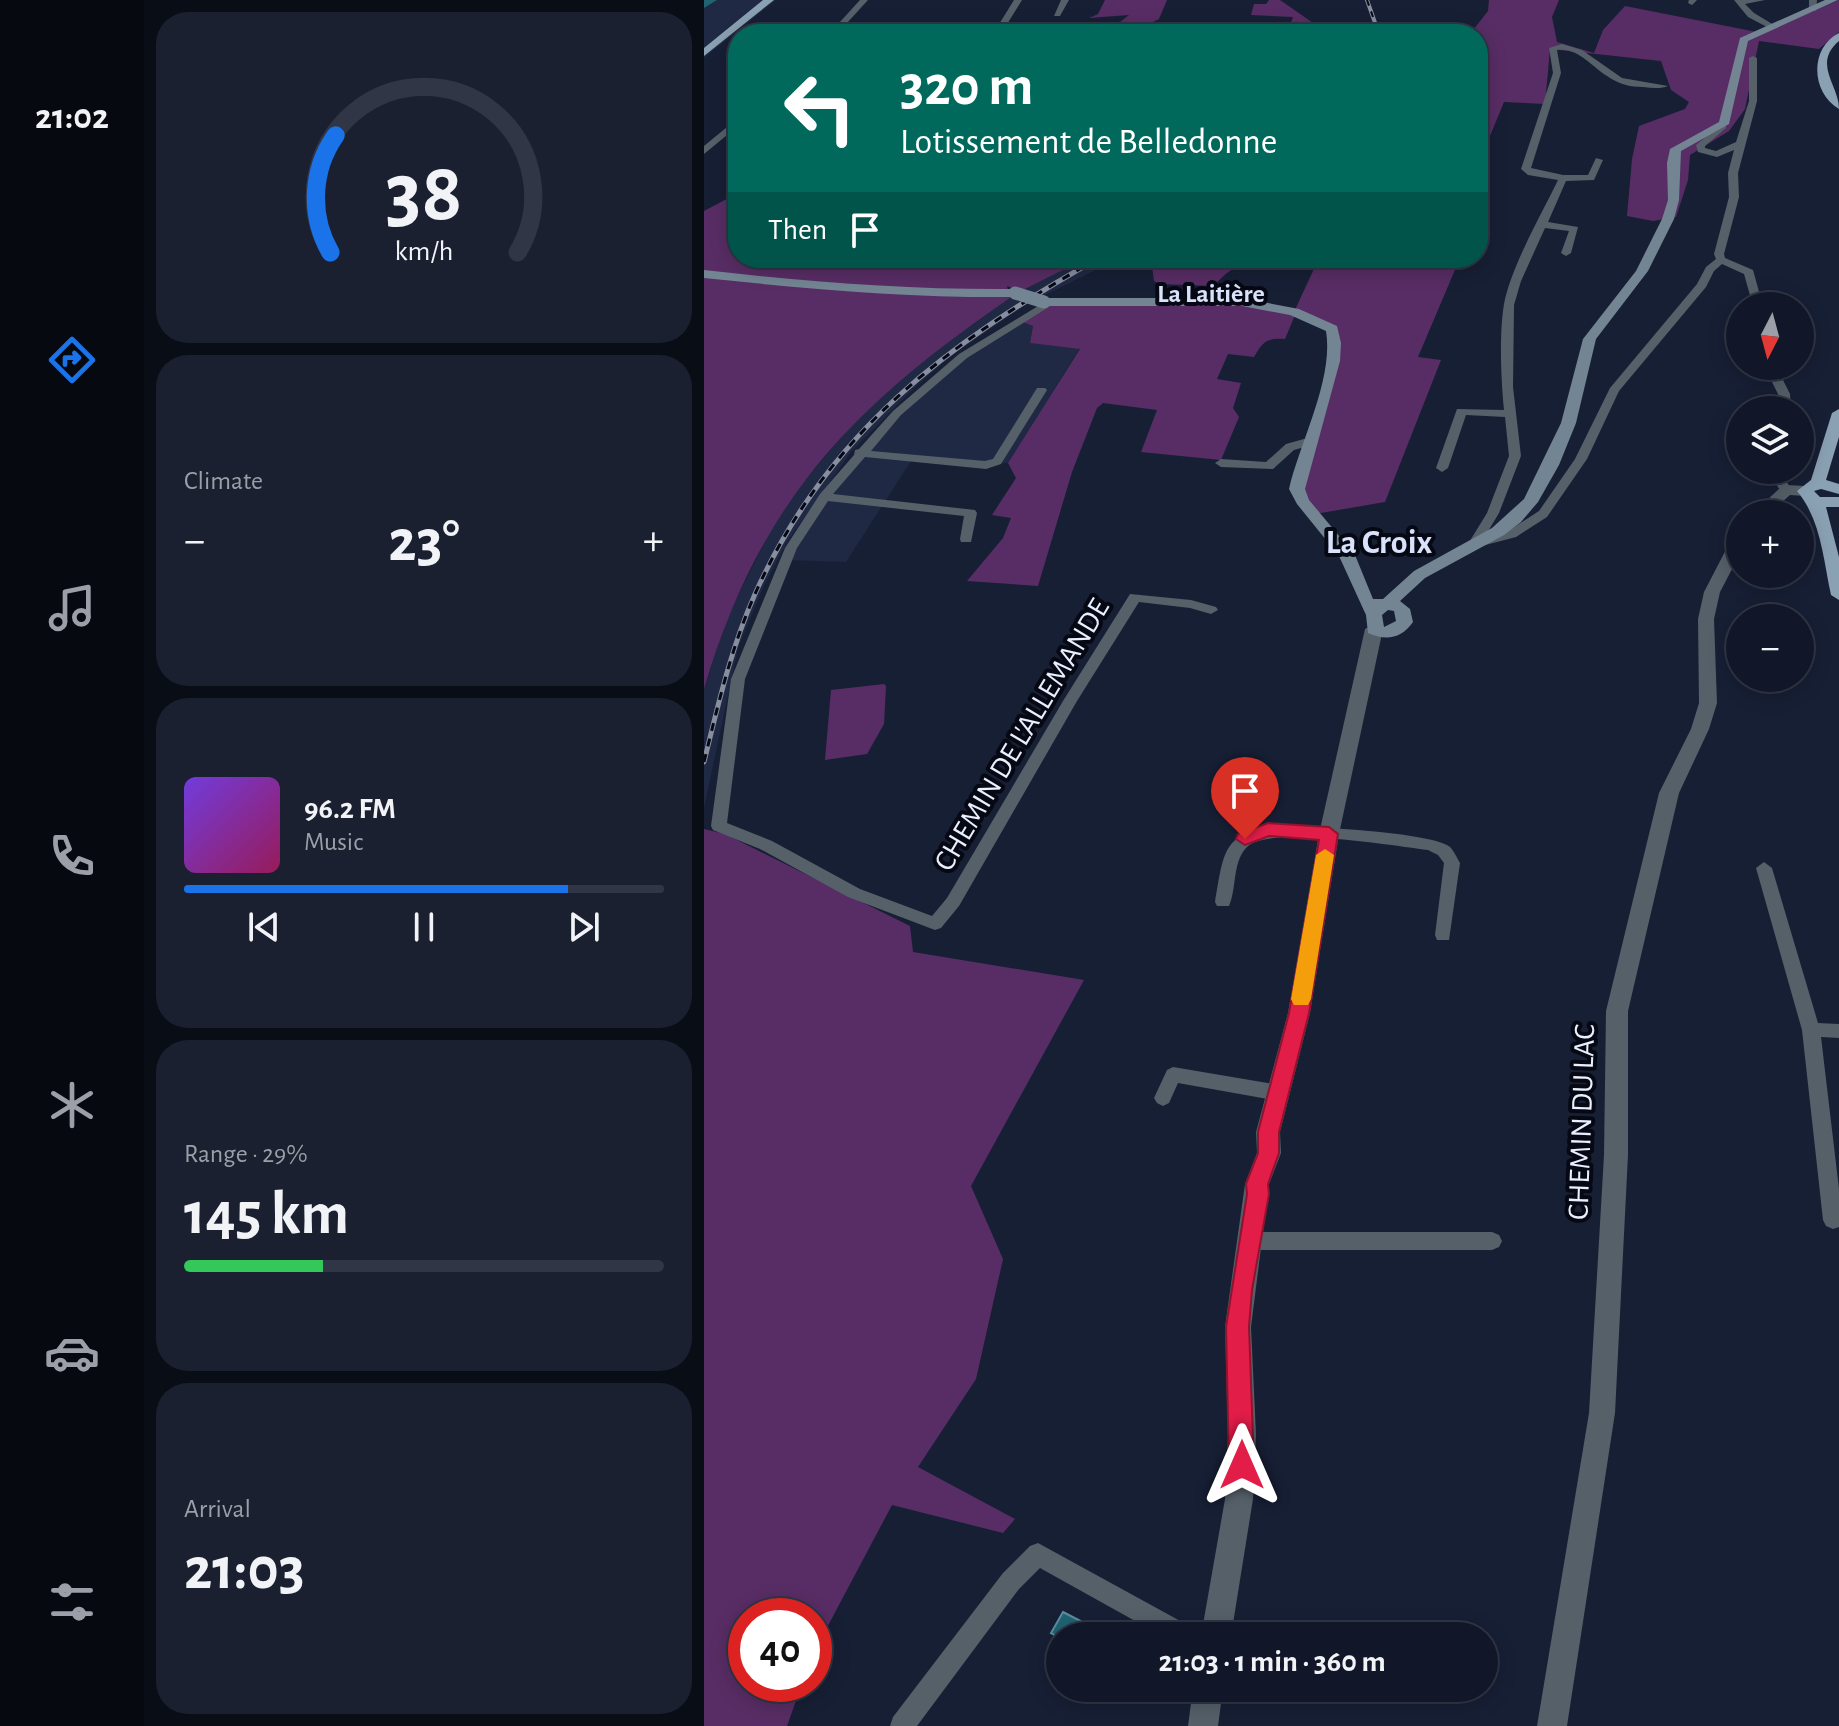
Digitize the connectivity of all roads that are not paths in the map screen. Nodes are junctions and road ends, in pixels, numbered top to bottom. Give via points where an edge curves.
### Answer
1 (769, 0) edge
2 (864, 0) edge
3 (1018, 0) edge
4 (1065, 0) edge
5 (1761, 0) edge
6 (1833, 0) edge
7 (1739, 1) edge
8 (1813, 4) edge
9 (1057, 14) dead end
10 (1769, 22) junction
11 (740, 24) edge
12 (842, 24) edge
13 (1003, 24) edge
14 (728, 33) edge
15 (1839, 38) edge
16 (704, 53) edge
17 (1753, 58) dead end
18 (1664, 86) dead end
19 (1839, 88) edge
20 (1839, 106) edge
21 (1723, 126) junction
22 (728, 130) edge
23 (1740, 144) junction
24 (704, 151) edge
25 (1599, 160) dead end
26 (1563, 178) junction
27 (1540, 224) junction
28 (1566, 253) dead end
29 (1721, 260) junction
30 (704, 274) edge
31 (1754, 292) edge
32 (1046, 302) junction
33 (1041, 390) dead end
34 (1839, 413) edge
35 (1510, 414) junction
36 (1311, 441) junction
37 (1839, 451) edge
38 (859, 453) junction
39 (1221, 463) dead end
40 (1442, 468) dead end
41 (1782, 484) edge
42 (1786, 490) junction
43 (1812, 492) junction
44 (1838, 495) edge
45 (824, 497) junction
46 (1775, 500) edge
47 (1839, 533) edge
48 (966, 539) dead end
49 (1474, 544) junction
50 (1726, 565) edge
51 (1839, 595) edge
52 (1211, 610) dead end
53 (1380, 617) junction
54 (1329, 834) junction
55 (1764, 868) dead end
56 (1223, 902) dead end
57 (1443, 935) dead end
58 (1811, 1030) junction
59 (1839, 1031) edge
60 (1279, 1093) junction
61 (1163, 1098) dead end
62 (1833, 1220) dead end
63 (1248, 1241) junction
64 (1492, 1241) dead end
65 (1160, 1622) edge
66 (1218, 1622) edge
67 (1206, 1702) edge
68 (902, 1726) edge
69 (1203, 1726) edge
70 (1552, 1726) edge

1 - 11 main road
2 - 12 street
3 - 13 street
4 - 9 street
5 - 7 street
6 - 8 main road
7 - 10 street via 1751,15
8 - 10 main road
10 - 21 main road via 1742,42
14 - 16 main road
15 - 19 main road via 1830,68
15 - 20 main road via 1826,48 1821,72 1825,90
17 - 23 street via 1753,101
18 - 26 street via 1619,80 1585,53 1555,46 1557,73 1526,169
21 - 23 street via 1700,145 1701,150 1717,154
21 - 49 main road via 1676,149 1672,207 1646,265 1596,327 1585,349 1577,397 1540,485 1510,522
22 - 24 street
23 - 29 street
25 - 26 street via 1591,178
26 - 27 street
27 - 28 street via 1575,229
27 - 35 street via 1509,305
29 - 31 street via 1749,272
29 - 49 street via 1614,390 1581,459 1543,514 1512,534
30 - 32 main road, bridge via 831,288 1015,293
32 - 36 main road via 1242,302 1323,322 1336,336
32 - 38 street via 963,356
33 - 38 street via 997,461 986,465
34 - 43 main road
35 - 40 street via 1461,411
35 - 49 street via 1515,456 1493,513
36 - 39 street via 1290,447 1269,466
36 - 53 main road via 1298,495 1347,555
37 - 44 main road
38 - 45 street
41 - 42 street
42 - 43 street
42 - 46 street
43 - 44 main road
43 - 51 main road
44 - 47 main road
45 - 48 street via 971,513
45 - 52 street, CHEMIN DE L'ALLEMANDE via 791,548 738,679 719,826 854,893 935,924 1135,597
49 - 53 main road via 1406,585
50 - 70 street, CHEMIN DU LAC via 1706,619 1708,703 1669,793 1617,1011 1616,1155 1602,1413
53 - 54 street
54 - 56 street via 1268,830 1245,839 1233,856
54 - 57 street via 1444,851 1452,870
54 - 60 street via 1299,1013
55 - 58 street
58 - 59 street
58 - 62 street
60 - 61 street via 1173,1075
60 - 63 street
63 - 64 street
63 - 66 street via 1238,1327 1239,1499
65 - 68 street via 1038,1554 1011,1581
67 - 69 street

